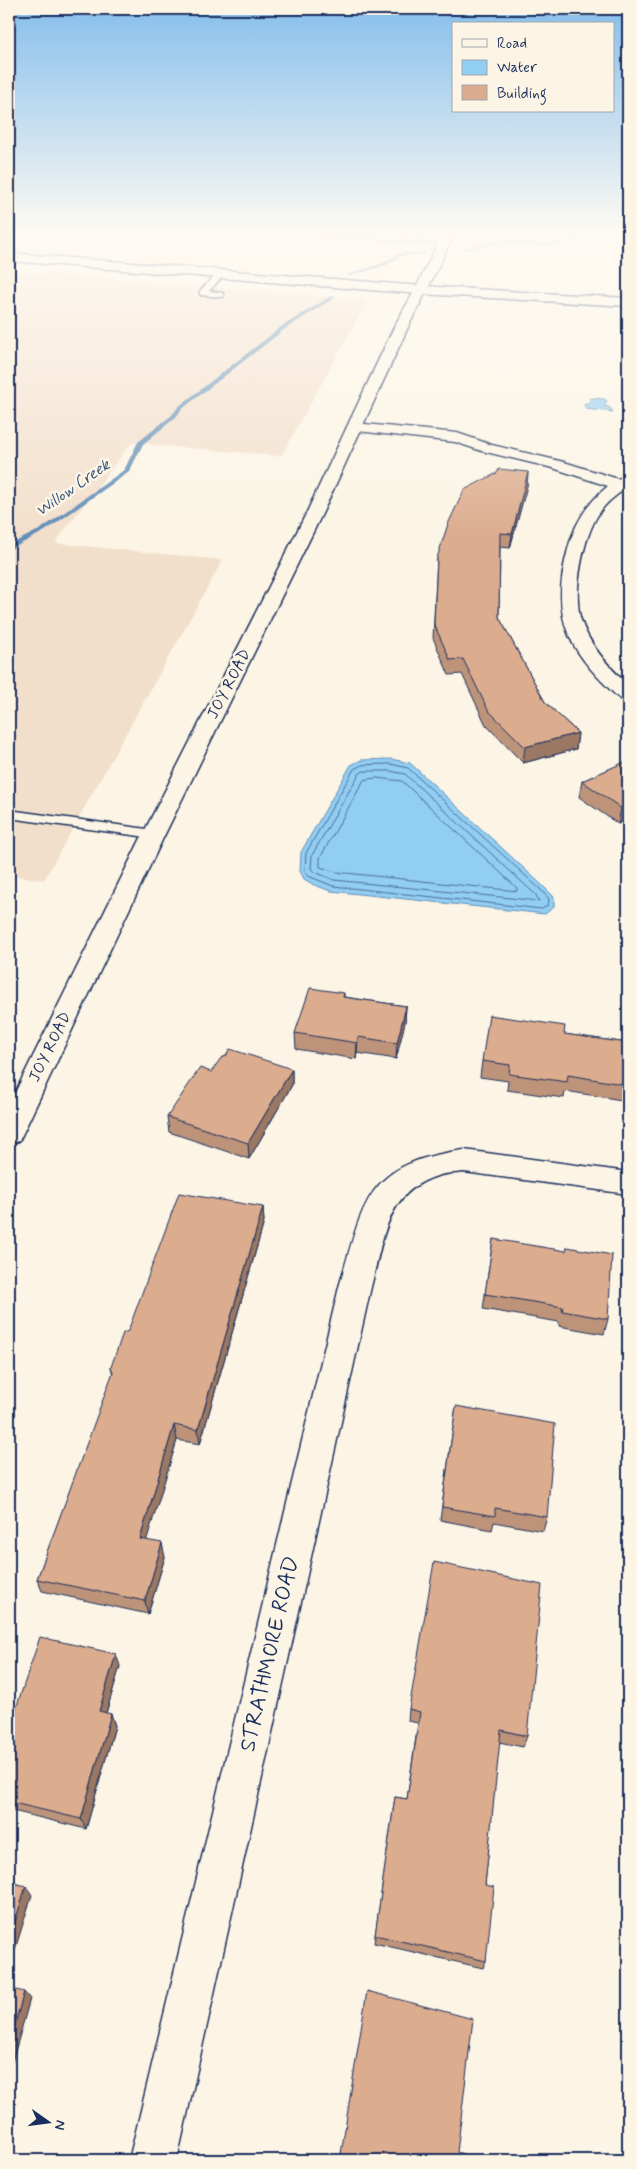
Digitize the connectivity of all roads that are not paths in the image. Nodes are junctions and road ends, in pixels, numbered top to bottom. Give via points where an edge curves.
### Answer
1 (399, 335) edge
2 (351, 434) junction
3 (624, 482) edge
4 (628, 696) edge
5 (9, 814) edge
6 (154, 834) junction
7 (9, 1133) edge
8 (628, 1183) edge
9 (153, 2160) edge

1 - 2 street, JOY ROAD
2 - 3 street via 452,451 487,448
2 - 6 street, JOY ROAD
3 - 4 street via 601,499 583,526 568,596 572,617 593,659
5 - 6 lane
6 - 7 street, JOY ROAD
8 - 9 street, STRATHMORE ROAD via 464,1161 434,1165 408,1176 392,1189 376,1211 355,1286

